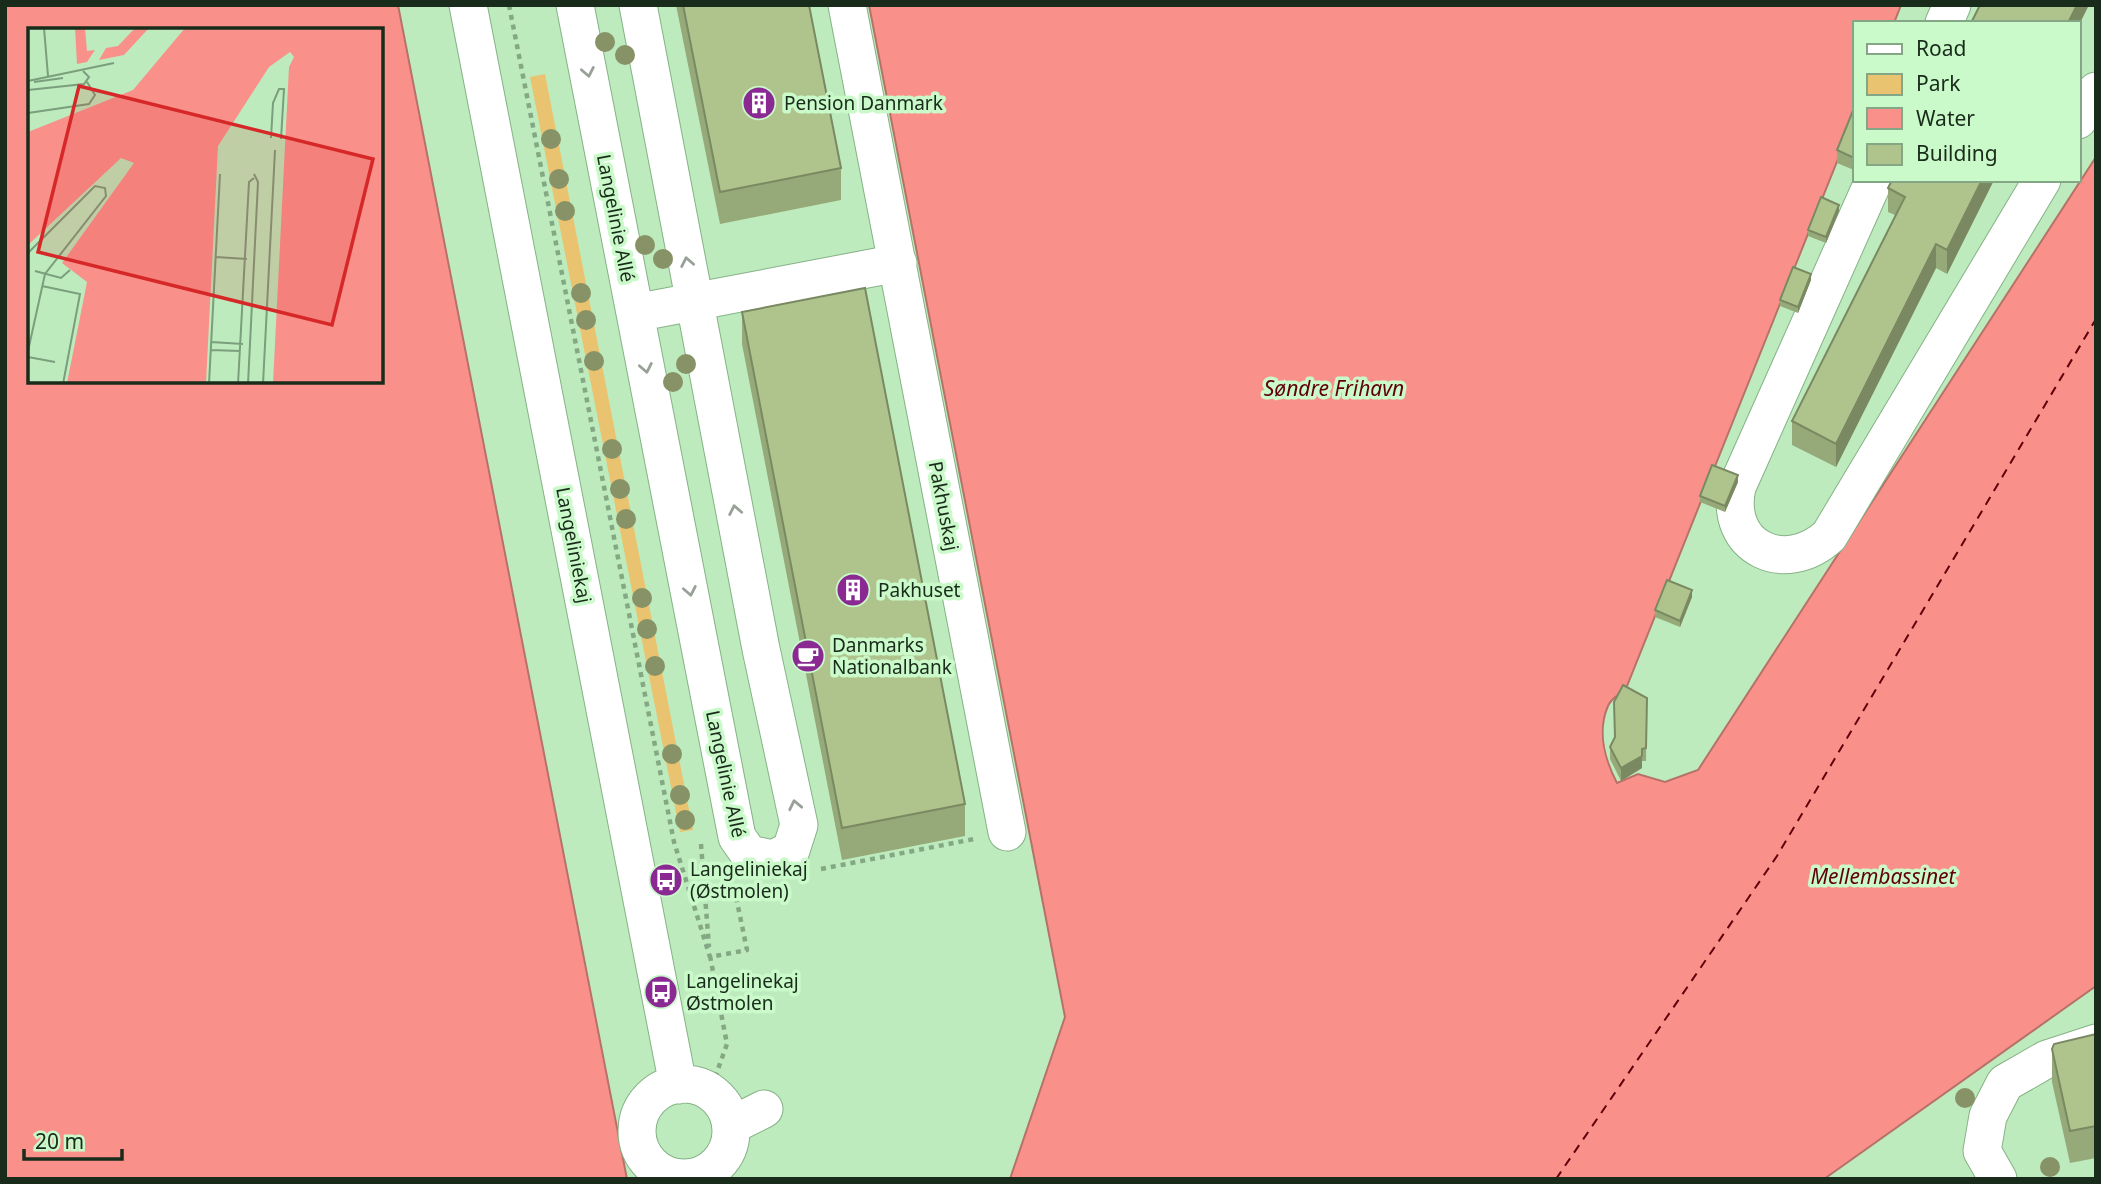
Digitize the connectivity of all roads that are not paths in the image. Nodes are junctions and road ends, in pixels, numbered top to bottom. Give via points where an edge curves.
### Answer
1 (468, 5) edge
2 (575, 5) edge
3 (638, 5) edge
4 (847, 5) edge
5 (1952, 5) edge
6 (1945, 21) edge
7 (2096, 91) edge
8 (2080, 117) edge
9 (1873, 182) edge
10 (2041, 182) edge
11 (898, 263) junction
12 (695, 301) junction
13 (635, 313) junction
14 (1007, 832) road end
15 (2096, 1043) edge
16 (694, 1088) junction
17 (736, 1143) edge
18 (657, 1174) edge
19 (1998, 1179) edge

1 - 16 street, Langeliniekaj
2 -> 13 street, Langelinie Allé
12 -> 3 street
4 - 11 street, Pakhuskaj
5 - 6 street
7 - 8 street
9 - 10 street via 1737,487 1735,517 1743,534 1770,554 1802,554 1829,536
11 - 12 street
11 - 14 street, Pakhuskaj
12 - 13 street
13 -> 12 street, Langelinie Allé via 737,837 774,860 799,825
15 - 19 street via 2048,1059 2005,1083 1988,1115 1982,1152
16 - 17 street via 725,1107
16 - 18 street via 662,1089 647,1101 639,1116 639,1146
17 - 18 street via 708,1171 693,1177

